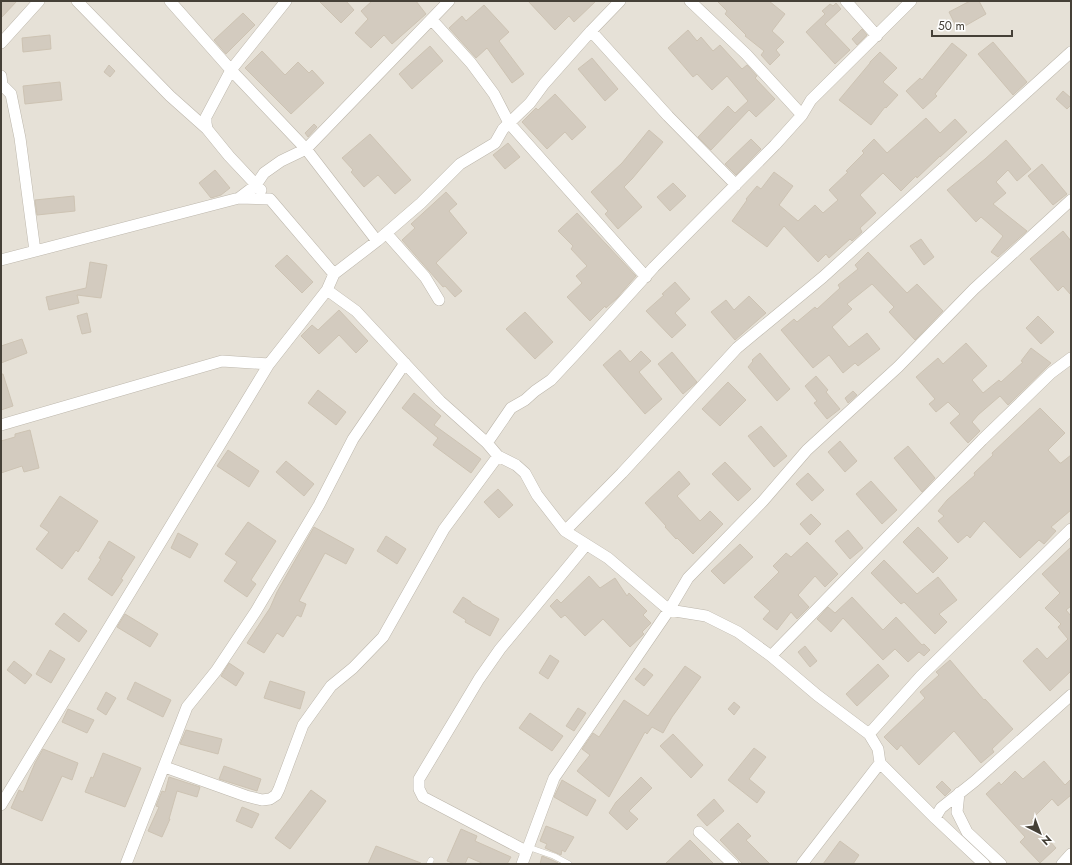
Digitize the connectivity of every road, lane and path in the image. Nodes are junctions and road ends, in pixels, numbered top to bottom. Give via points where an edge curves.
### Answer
1 (39, 1) edge
2 (77, 1) edge
3 (170, 1) edge
4 (286, 1) edge
5 (449, 1) edge
6 (620, 1) edge
7 (690, 1) edge
8 (846, 1) edge
9 (911, 1) edge
10 (432, 20) junction
11 (590, 31) junction
12 (877, 36) junction
13 (1, 43) edge
14 (1071, 52) edge
15 (231, 70) junction
16 (1, 82) edge
17 (802, 115) junction
18 (509, 123) junction
19 (207, 129) junction
20 (306, 149) junction
21 (256, 185) junction
22 (736, 185) junction
23 (239, 198) junction
24 (270, 199) junction
25 (1071, 200) edge
26 (386, 233) junction
27 (378, 241) junction
28 (35, 251) junction
29 (1, 260) edge
30 (334, 274) junction
31 (646, 277) junction
32 (327, 290) junction
33 (440, 300) dead end
34 (1071, 358) edge
35 (405, 363) junction
36 (269, 364) junction
37 (1, 425) edge
38 (487, 443) junction
39 (498, 456) junction
40 (1071, 529) edge
41 (565, 531) junction
42 (586, 545) junction
43 (669, 610) junction
44 (771, 656) junction
45 (1071, 695) edge
46 (869, 734) junction
47 (880, 763) junction
48 (165, 767) junction
49 (959, 793) junction
50 (1, 805) edge
51 (935, 818) junction
52 (699, 832) dead end
53 (527, 849) junction
54 (1071, 854) edge
55 (126, 864) edge
56 (522, 864) edge
57 (569, 864) edge
58 (733, 864) edge
59 (802, 864) edge
60 (984, 864) edge
61 (1001, 864) edge
62 (1062, 864) edge

1 - 13 street
2 - 19 street via 170,96
3 - 15 street
4 - 15 street
5 - 10 street
6 - 11 street
7 - 17 street via 746,54
8 - 12 street
9 - 12 street
10 - 18 street via 471,63 494,94
10 - 20 street
11 - 18 street via 530,103
11 - 22 street
12 - 17 street via 811,100
14 - 41 street via 823,277 737,348
15 - 19 street via 206,116
15 - 20 street
16 - 28 street via 11,94 20,138
17 - 22 street
18 - 26 street via 495,143 460,164
18 - 31 street
19 - 21 street
20 - 21 street via 264,173
20 - 27 street
21 - 23 street
21 - 24 street
22 - 31 street
23 - 24 street
23 - 28 street
24 - 30 street
25 - 43 street via 974,289 898,367 807,450 763,502 688,578
26 - 27 street
26 - 33 street via 426,277
27 - 30 street
28 - 29 street
30 - 32 street
31 - 38 street via 550,380 511,408
32 - 35 street via 356,311
32 - 36 street
34 - 44 street via 1051,373 982,440
35 - 38 street via 440,401
35 - 48 street via 353,440 319,505 256,611 216,671 187,707
36 - 37 street via 222,361
36 - 50 street
38 - 39 street
39 - 41 street via 525,473 537,495
39 - 48 street via 444,529 383,636 353,668 331,686 303,725 276,795 262,800 246,796
40 - 46 street via 920,676
41 - 42 street
42 - 43 street via 608,558
42 - 53 street via 500,649 419,779 419,789 423,797
43 - 44 street via 706,616 738,632
43 - 53 street via 554,778
44 - 46 street
45 - 49 street
46 - 47 street via 878,749
47 - 51 street
47 - 59 street
48 - 55 street
49 - 51 street via 941,808
49 - 61 street via 957,812 966,832
51 - 60 street
52 - 58 street
53 - 56 street
53 - 57 lane via 554,856
54 - 62 street

